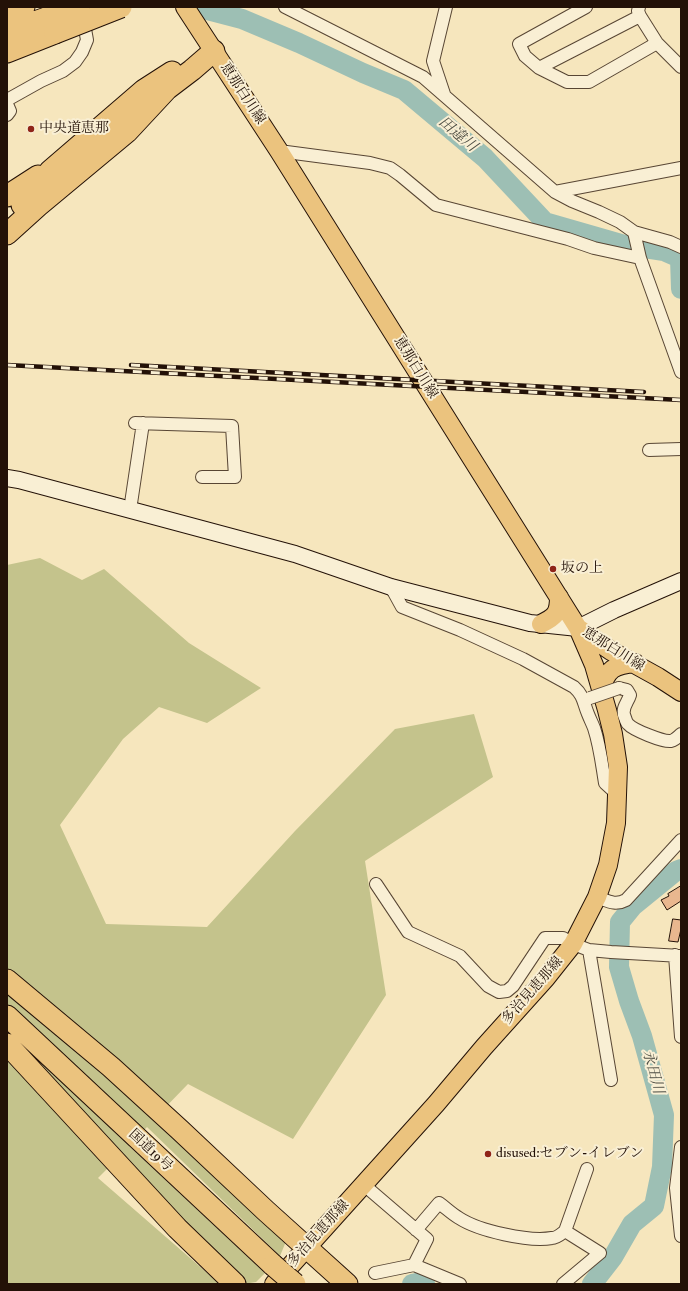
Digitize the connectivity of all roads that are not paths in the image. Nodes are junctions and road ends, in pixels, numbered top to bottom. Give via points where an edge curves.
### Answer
1 (24, 7) edge
2 (69, 7) edge
3 (79, 7) edge
4 (121, 7) edge
5 (285, 7) edge
6 (446, 7) edge
7 (586, 7) edge
8 (187, 10) edge
9 (638, 10) edge
10 (7, 13) edge
11 (52, 25) junction
12 (7, 32) edge
13 (657, 43) junction
14 (214, 51) junction
15 (7, 52) edge
16 (539, 68) junction
17 (681, 68) edge
18 (444, 95) junction
19 (7, 100) edge
20 (7, 104) edge
21 (7, 115) edge
22 (278, 151) junction
23 (681, 168) edge
24 (50, 171) junction
25 (555, 192) junction
26 (7, 196) edge
27 (7, 218) edge
28 (634, 232) junction
29 (7, 234) edge
30 (681, 247) edge
31 (640, 258) junction
32 (681, 372) edge
33 (681, 449) edge
34 (649, 450) dead end
35 (7, 478) edge
36 (202, 478) dead end
37 (130, 510) junction
38 (681, 581) edge
39 (391, 587) junction
40 (559, 597) junction
41 (541, 624) junction
42 (578, 628) junction
43 (635, 663) junction
44 (681, 692) edge
45 (592, 696) junction
46 (681, 734) edge
47 (681, 840) edge
48 (376, 884) dead end
49 (597, 897) junction
50 (581, 947) junction
51 (678, 956) edge
52 (7, 980) edge
53 (7, 1016) edge
54 (7, 1025) edge
55 (681, 1037) edge
56 (7, 1044) edge
57 (611, 1080) dead end
58 (681, 1147) edge
59 (587, 1169) dead end
60 (364, 1185) junction
61 (680, 1228) edge
62 (416, 1230) junction
63 (566, 1231) junction
64 (307, 1248) junction
65 (414, 1265) junction
66 (272, 1273) edge
67 (375, 1273) dead end
68 (235, 1284) edge
69 (286, 1284) edge
70 (295, 1284) edge
71 (347, 1284) edge
72 (460, 1284) edge
73 (563, 1284) edge

1 - 10 highway
2 - 19 street via 85,29 87,40 82,52 75,62 63,71
3 - 11 highway, bridge
4 - 11 highway, bridge
5 - 18 street via 423,77
6 - 18 street via 433,62
7 - 16 street via 519,44 525,56
8 - 14 main road, 恵那白川線
9 - 13 street
9 - 16 street
11 - 12 highway
11 - 15 highway
13 - 16 street via 589,82 567,82
13 - 17 street
14 - 22 main road, 恵那白川線
14 - 24 highway via 186,63 144,90
14 - 29 highway via 166,89 127,132
18 - 25 street
20 - 21 street via 10,111
22 - 31 street via 390,168 436,205
22 - 40 main road, 恵那白川線
23 - 25 street
24 - 26 highway
24 - 27 highway via 37,190
25 - 28 street via 620,222
28 - 30 street
28 - 31 street
31 - 32 street
33 - 34 street
35 - 37 street
36 - 37 street via 235,477 232,426 139,423
37 - 39 street via 295,554
38 - 42 street
39 - 41 street
39 - 45 street via 402,607 523,659 580,692
40 - 41 main road via 557,612 552,619
40 - 42 main road, 恵那白川線
41 - 42 street
42 - 43 main road, 恵那白川線 via 611,651
42 - 45 main road, 多治見恵那線 via 594,665
43 - 44 main road, 恵那白川線
43 - 45 main road via 624,664 610,671
45 - 46 street, bridge via 619,688 627,690 630,695 624,707 624,714 628,724 664,740 672,741
45 - 49 main road, 多治見恵那線 via 613,734 618,766 616,823 608,865
47 - 49 street via 626,900 612,903
48 - 50 street via 408,932 460,956 488,986 499,992 507,991 513,986 545,938 563,938
49 - 50 main road, 多治見恵那線
50 - 51 street via 611,952
50 - 57 street
50 - 60 main road, 多治見恵那線 via 546,978
51 - 55 street
52 - 64 highway via 111,1067
53 - 66 highway, 国道19号
54 - 66 highway, 国道19号
56 - 68 highway via 177,1228
58 - 61 street via 676,1188
59 - 63 street
60 - 62 street
60 - 64 main road, 多治見恵那線
62 - 63 street via 439,1203 460,1219 511,1236 554,1238
62 - 65 street via 427,1239
63 - 73 street via 600,1253
64 - 66 main road, 多治見恵那線
64 - 71 highway
65 - 67 street
65 - 72 street
66 - 69 highway, 国道19号
66 - 70 highway, 国道19号, bridge

